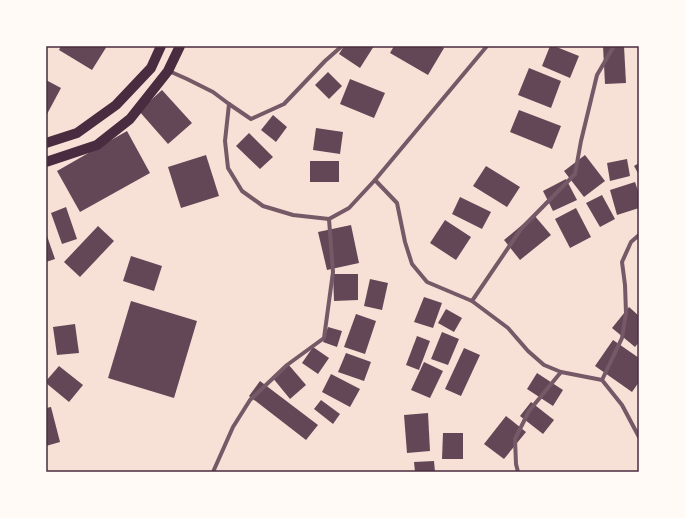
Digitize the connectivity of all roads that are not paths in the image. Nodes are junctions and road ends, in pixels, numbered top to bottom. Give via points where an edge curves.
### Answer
1 (161, 46) edge
2 (180, 46) edge
3 (342, 46) edge
4 (487, 46) edge
5 (614, 46) edge
6 (168, 71) junction
7 (228, 104) junction
8 (46, 143) edge
9 (46, 162) edge
10 (375, 180) junction
11 (329, 219) junction
12 (639, 235) edge
13 (472, 301) junction
14 (561, 372) junction
15 (602, 380) junction
16 (639, 437) edge
17 (213, 472) edge
18 (518, 472) edge

1 - 8 main road via 151,68 116,105 77,133
2 - 6 main road
3 - 7 street via 325,60 284,104 250,119
4 - 10 street
5 - 13 street via 597,75 575,174 521,229
6 - 7 street via 213,92
6 - 9 main road via 130,119 97,145
7 - 11 street via 224,141 228,168 242,191 263,206 293,215
10 - 11 street via 349,208
10 - 13 street via 398,203 412,264 427,282
11 - 17 street via 333,272 324,338 287,365 250,400 233,427
12 - 15 street via 631,242 622,262 626,312 622,338
13 - 14 street via 508,328 544,365
14 - 15 street
14 - 18 street via 529,411 515,440
15 - 16 street via 622,405

